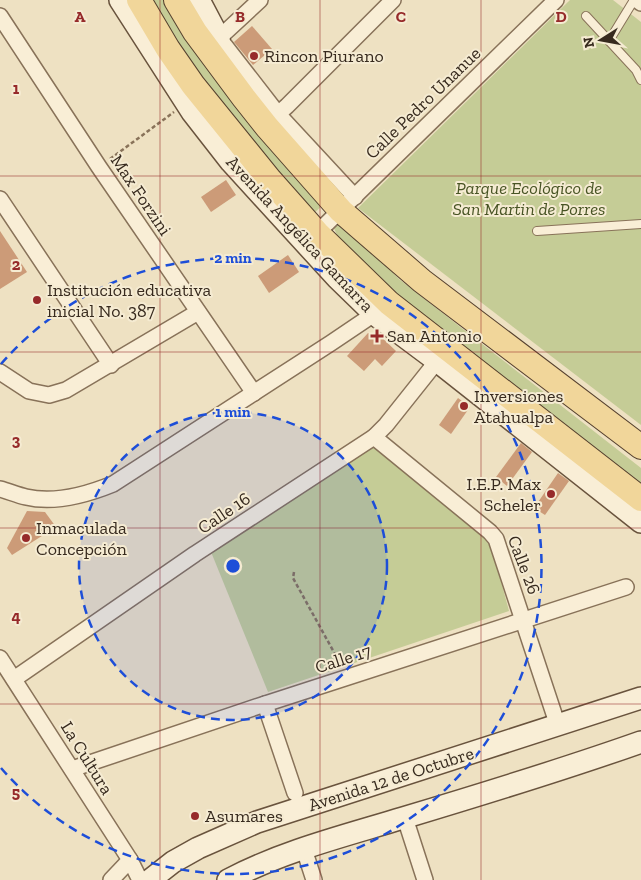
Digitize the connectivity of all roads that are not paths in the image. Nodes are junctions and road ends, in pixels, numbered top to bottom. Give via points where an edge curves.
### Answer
1 (120, 0) edge
2 (138, 0) edge
3 (176, 0) edge
4 (199, 0) edge
5 (260, 0) edge
6 (392, 0) edge
7 (556, 0) edge
8 (636, 0) edge
9 (641, 3) edge
10 (0, 16) edge
11 (586, 16) dead end
12 (227, 31) junction
13 (195, 32) junction
14 (609, 41) junction
15 (216, 62) junction
16 (641, 80) edge
17 (278, 114) junction
18 (0, 199) edge
19 (348, 204) junction
20 (641, 224) edge
21 (536, 232) dead end
22 (317, 233) junction
23 (382, 308) junction
24 (198, 312) junction
25 (436, 361) junction
26 (111, 364) junction
27 (0, 372) edge
28 (254, 393) junction
29 (374, 437) junction
30 (641, 447) edge
31 (0, 488) edge
32 (641, 499) edge
33 (641, 522) edge
34 (626, 587) dead end
35 (524, 621) junction
36 (0, 658) edge
37 (14, 679) junction
38 (641, 698) edge
39 (265, 704) junction
40 (558, 726) junction
41 (641, 742) edge
42 (72, 769) junction
43 (295, 793) dead end
44 (405, 818) junction
45 (304, 848) junction
46 (130, 860) junction
47 (111, 880) edge
48 (140, 880) edge
49 (150, 880) edge
50 (228, 880) edge
51 (314, 880) edge
52 (424, 880) edge

1 - 23 main road, Avenida Angélica Gamarra via 186,104 231,162 337,278
2 - 22 main road, Avenida Angélica Gamarra via 192,85
3 - 13 main road
4 - 12 main road
5 - 12 street
6 - 17 street
7 - 19 street, Calle Pedro Unanue
8 - 9 street
8 - 14 lane
10 - 24 street, Max Forzini
11 - 14 lane
12 - 13 main road
12 - 15 main road
12 - 17 street
13 - 15 main road
14 - 16 lane
15 - 19 main road via 267,127
17 - 19 street
18 - 26 street
19 - 22 street, Calle Pedro Unanue
19 - 30 main road via 422,281
20 - 21 lane
22 - 23 main road, Avenida Angélica Gamarra
23 - 25 main road, Avenida Angélica Gamarra
23 - 28 street
23 - 32 main road, Avenida Angélica Gamarra
24 - 26 street
24 - 28 street, Max Forzini
25 - 29 street, Calle 16
25 - 33 main road, Avenida Angélica Gamarra
26 - 27 street via 66,390 48,395 29,391
28 - 31 street via 128,475 96,491 56,499 27,498
29 - 35 street, Calle 26 via 490,532 496,540
29 - 37 street, Calle 16 via 195,554
34 - 35 street, Calle 17
35 - 39 street, Calle 17
35 - 40 street, Calle 26
36 - 37 street, La Cultura
37 - 42 street, La Cultura
38 - 40 main road, Avenida 12 de Octubre
39 - 42 street, Calle 17
39 - 43 street
40 - 49 main road, Avenida 12 de Octubre via 257,822 190,853
41 - 44 main road
42 - 46 street, La Cultura
44 - 45 main road
44 - 52 street
45 - 50 main road
45 - 51 street
46 - 47 street
46 - 48 street, La Cultura

